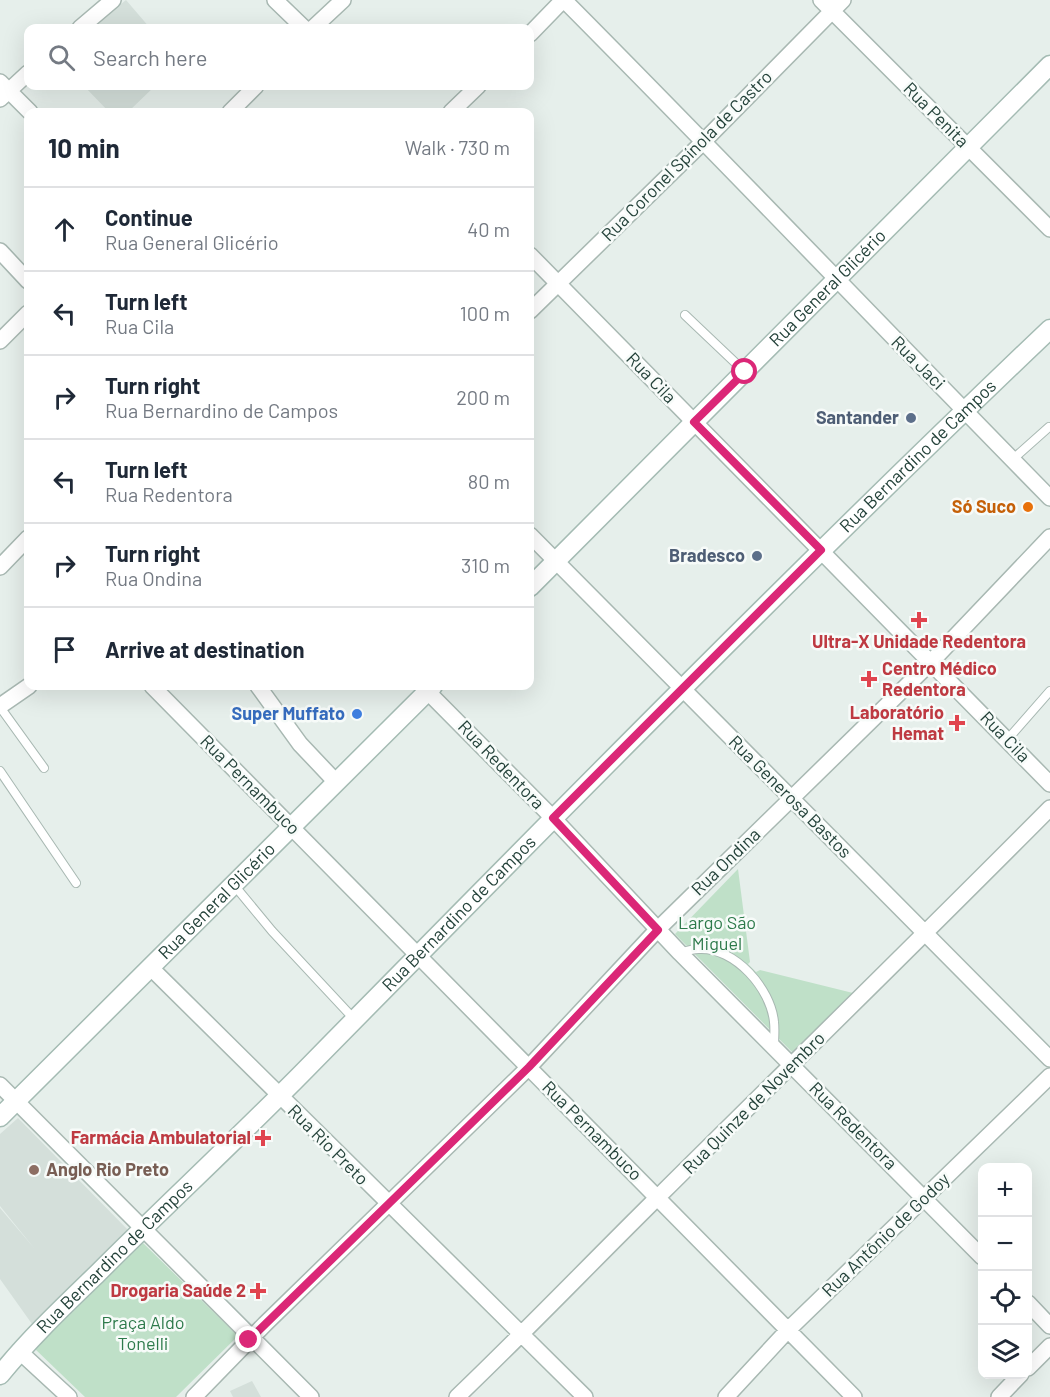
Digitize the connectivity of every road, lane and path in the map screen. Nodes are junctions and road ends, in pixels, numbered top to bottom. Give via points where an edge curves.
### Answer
1 (113, 0) edge
2 (275, 0) edge
3 (343, 0) edge
4 (563, 0) edge
5 (832, 4) edge
6 (85, 24) edge
7 (300, 24) edge
8 (317, 24) edge
9 (534, 30) edge
10 (1050, 66) edge
11 (24, 76) edge
12 (3, 90) edge
13 (252, 90) edge
14 (474, 90) edge
15 (25, 108) edge
16 (234, 108) edge
17 (455, 108) edge
18 (704, 141) junction
19 (968, 147) junction
20 (1050, 229) edge
21 (0, 251) edge
22 (534, 259) edge
23 (24, 277) edge
24 (836, 280) junction
25 (558, 283) junction
26 (534, 306) edge
27 (685, 315) dead end
28 (24, 317) edge
29 (1050, 329) edge
30 (0, 341) edge
31 (745, 372) junction
32 (964, 411) junction
33 (694, 422) junction
34 (1049, 427) edge
35 (1012, 459) junction
36 (1050, 498) edge
37 (1050, 537) edge
38 (534, 539) edge
39 (24, 550) edge
40 (821, 550) junction
41 (556, 561) junction
42 (0, 567) edge
43 (534, 583) edge
44 (931, 662) junction
45 (24, 689) edge
46 (682, 689) junction
47 (156, 690) edge
48 (261, 690) edge
49 (425, 690) edge
50 (431, 690) edge
51 (1050, 691) edge
52 (0, 706) edge
53 (1007, 740) junction
54 (44, 768) dead end
55 (0, 771) edge
56 (336, 782) junction
57 (1050, 784) edge
58 (791, 798) junction
59 (1050, 808) edge
60 (553, 818) junction
61 (292, 827) junction
62 (76, 883) dead end
63 (234, 884) junction
64 (658, 930) junction
65 (926, 934) junction
66 (680, 952) junction
67 (419, 956) junction
68 (150, 967) junction
69 (355, 1020) junction
70 (774, 1046) junction
71 (1050, 1059) edge
72 (792, 1065) junction
73 (529, 1067) junction
74 (1050, 1076) edge
75 (0, 1085) edge
76 (279, 1096) junction
77 (16, 1101) junction
78 (0, 1117) edge
79 (657, 1198) junction
80 (924, 1198) junction
81 (388, 1203) junction
82 (142, 1228) junction
83 (978, 1253) edge
84 (1032, 1307) edge
85 (1050, 1326) edge
86 (788, 1330) junction
87 (523, 1335) junction
88 (252, 1337) junction
89 (1050, 1346) edge
90 (19, 1351) junction
91 (1032, 1364) edge
92 (0, 1375) edge
93 (1016, 1379) edge
94 (69, 1397) edge
95 (194, 1397) edge
96 (311, 1397) edge
97 (457, 1397) edge
98 (585, 1397) edge
99 (726, 1397) edge
100 (854, 1397) edge
101 (999, 1397) edge

1 - 6 street
2 - 7 street
3 - 8 street
4 - 9 street
4 - 18 street, Rua Jaci
5 - 18 street, Rua Coronel Spínola de Castro
5 - 19 street, Rua Penita
10 - 19 street, Rua General Glicério
11 - 12 street
12 - 15 street
13 - 16 street
14 - 17 street
18 - 24 street, Rua Jaci
18 - 25 street, Rua Coronel Spínola de Castro
19 - 20 street, Rua Penita
19 - 24 street, Rua General Glicério
21 - 23 street
22 - 25 street, Rua Cila
24 - 31 street, Rua General Glicério
24 - 32 street, Rua Jaci
25 - 26 street, Rua Coronel Spínola de Castro
25 - 33 street, Rua Cila
27 - 31 lane
28 - 30 street
29 - 32 street, Rua Bernardino de Campos
31 - 33 street, Rua General Glicério
32 - 35 street, Rua Jaci
32 - 40 street, Rua Bernardino de Campos
33 - 40 street, Rua Cila
33 - 41 street, Rua General Glicério
34 - 35 lane
35 - 36 street, Rua Jaci
37 - 44 street, Rua Ondina
38 - 41 street, Rua Generosa Bastos
39 - 42 street
40 - 44 street, Rua Cila
40 - 46 street, Rua Bernardino de Campos
41 - 43 street, Rua General Glicério
41 - 46 street, Rua Generosa Bastos
44 - 53 street, Rua Cila
44 - 58 street, Rua Ondina
45 - 52 street
46 - 58 street, Rua Generosa Bastos
46 - 60 street, Rua Bernardino de Campos
47 - 61 street, Rua Pernambuco
48 - 56 street via 300,744
49 - 56 street, Rua General Glicério
50 - 60 street, Rua Redentora
51 - 53 lane
52 - 54 lane
53 - 57 street, Rua Cila
55 - 62 lane
56 - 61 street, Rua General Glicério
58 - 64 street, Rua Ondina
58 - 65 street, Rua Generosa Bastos
59 - 65 street, Rua Quinze de Novembro
60 - 64 street, Rua Redentora
60 - 67 street, Rua Bernardino de Campos
61 - 63 street, Rua General Glicério
61 - 67 street, Rua Pernambuco
63 - 68 street, Rua General Glicério
63 - 69 lane
64 - 66 street, Rua Redentora
64 - 73 street, Rua Ondina
65 - 71 street, Rua Generosa Bastos
65 - 72 street, Rua Quinze de Novembro
66 - 70 street, Rua Redentora
66 - 70 lane via 700,948 716,952 749,971 767,999 774,1020
67 - 69 street, Rua Bernardino de Campos
67 - 73 street, Rua Pernambuco
68 - 76 street, Rua Rio Preto
68 - 77 street, Rua General Glicério
69 - 76 street, Rua Bernardino de Campos
70 - 72 street, Rua Redentora
72 - 79 street, Rua Quinze de Novembro
72 - 80 street, Rua Redentora
73 - 79 street, Rua Pernambuco
73 - 81 street, Rua Ondina
74 - 80 street, Rua Antônio de Godoy
75 - 77 street
76 - 81 street, Rua Rio Preto
76 - 82 street, Rua Bernardino de Campos
77 - 78 street, Rua General Glicério
77 - 82 street
79 - 86 street, Rua Pernambuco
79 - 87 street, Rua Quinze de Novembro
80 - 83 street, Rua Redentora
80 - 86 street, Rua Antônio de Godoy
81 - 87 street, Rua Rio Preto
81 - 88 street, Rua Ondina
82 - 88 street
82 - 90 street, Rua Bernardino de Campos
84 - 85 street
86 - 99 street, Rua Antônio de Godoy
86 - 100 street, Rua Pernambuco
87 - 97 street, Rua Quinze de Novembro
87 - 98 street, Rua Rio Preto
88 - 95 street, Rua Ondina
88 - 96 street
89 - 91 street
90 - 92 street, Rua Bernardino de Campos
90 - 94 street
93 - 101 street

